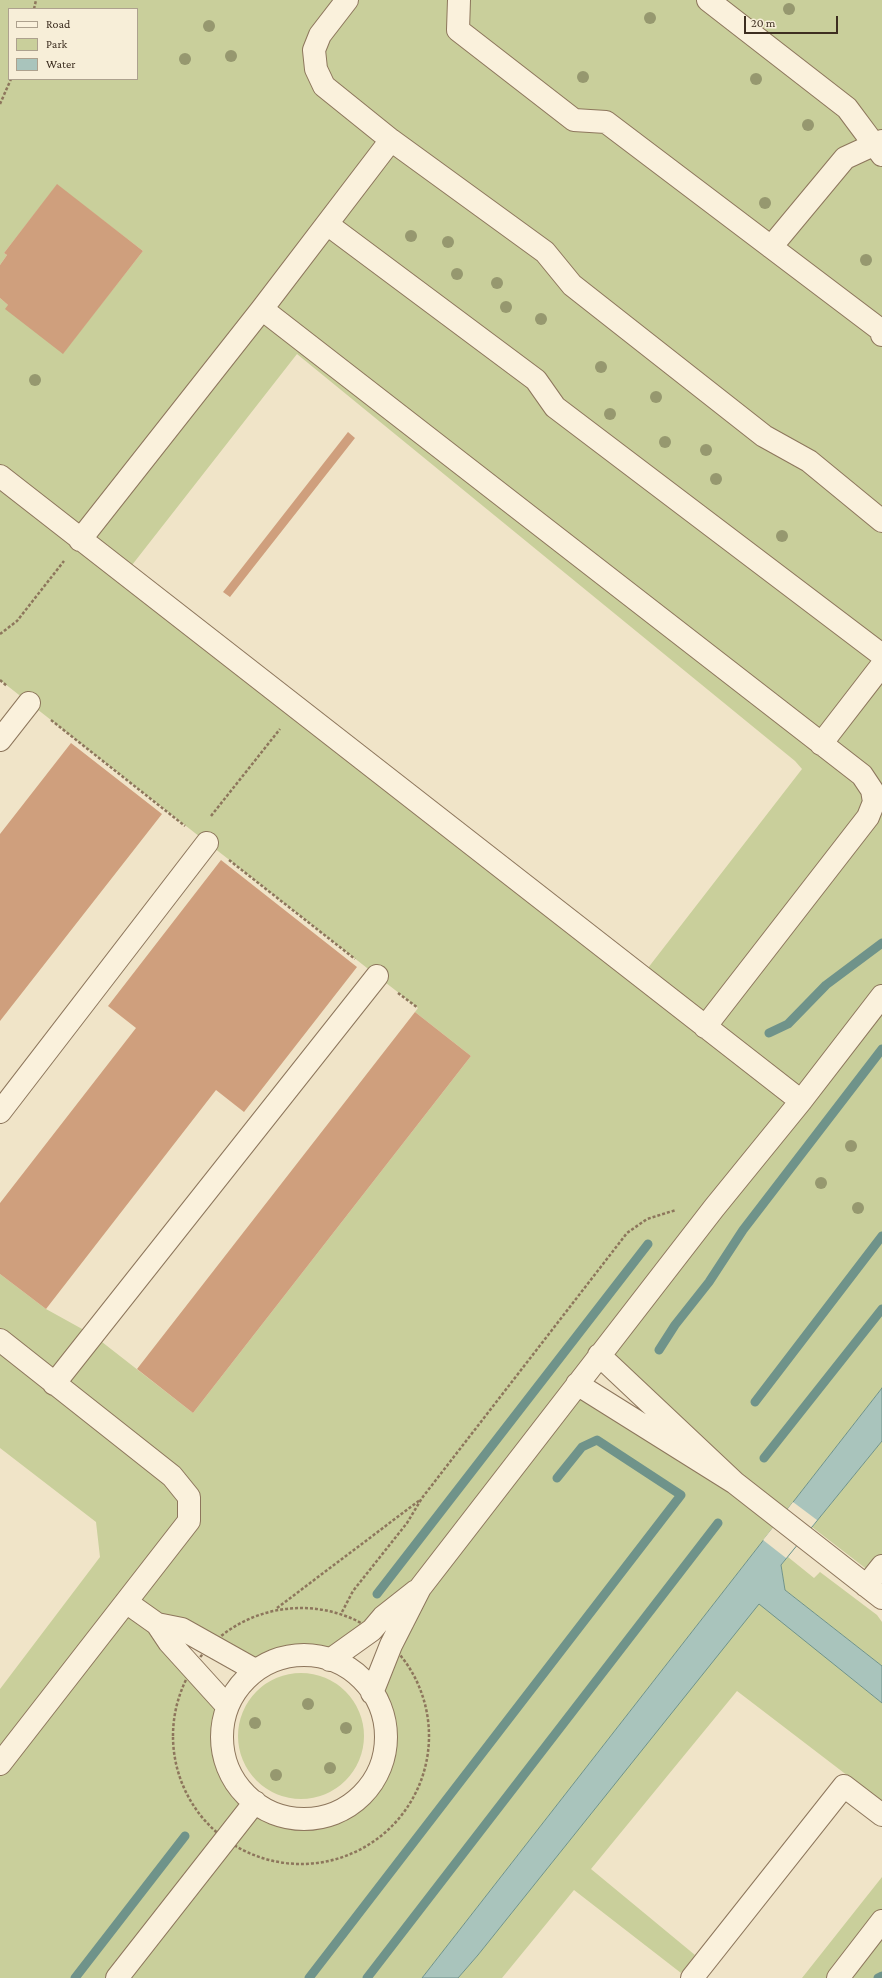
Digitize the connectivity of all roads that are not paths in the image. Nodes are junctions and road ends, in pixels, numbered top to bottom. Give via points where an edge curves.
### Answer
1 (348, 0) edge
2 (459, 0) edge
3 (708, 0) edge
4 (392, 140) junction
5 (880, 147) edge
6 (327, 224) junction
7 (771, 247) junction
8 (262, 309) junction
9 (882, 335) edge
10 (0, 476) edge
11 (882, 521) edge
12 (80, 540) junction
13 (882, 655) edge
14 (882, 665) edge
15 (29, 703) dead end
16 (0, 740) edge
17 (821, 744) junction
18 (207, 843) dead end
19 (378, 976) dead end
20 (882, 996) edge
21 (705, 1027) junction
22 (801, 1101) junction
23 (0, 1112) edge
24 (0, 1340) edge
25 (599, 1355) junction
26 (54, 1384) junction
27 (577, 1384) junction
28 (735, 1483) junction
29 (882, 1566) edge
30 (420, 1588) junction
31 (874, 1592) edge
32 (126, 1602) junction
33 (157, 1624) junction
34 (330, 1660) junction
35 (255, 1670) junction
36 (372, 1693) junction
37 (227, 1706) junction
38 (0, 1764) edge
39 (255, 1802) junction
40 (882, 1815) edge
41 (882, 1921) edge
42 (116, 1978) edge
43 (692, 1978) edge
44 (838, 1978) edge

1 - 4 lane via 320,35 314,50 316,69 324,86
2 - 7 lane via 458,30 574,120 606,122
3 - 5 lane via 847,108
4 - 6 lane
4 - 11 lane via 545,252 572,285 764,436 810,461
5 - 7 lane via 845,158
6 - 8 lane
6 - 13 lane via 536,380 554,407
7 - 9 lane via 882,331
8 - 12 lane
8 - 17 lane
10 - 12 lane
12 - 21 lane
14 - 17 lane
15 - 16 lane
17 - 21 lane via 862,775 872,790 874,802 868,817
18 - 23 lane
19 - 26 lane
20 - 22 lane
21 - 22 lane
22 - 25 lane
24 - 26 lane
25 - 27 lane
25 - 28 lane
26 - 32 lane via 172,1476 189,1497 189,1521
27 - 28 lane
27 - 30 lane
28 - 31 lane
29 - 31 lane
30 - 34 lane via 372,1630
30 - 36 lane via 391,1645
32 - 33 lane
32 - 38 lane
33 - 35 lane via 182,1629
33 - 37 lane via 169,1642
34 - 35 lane via 311,1654 281,1658
34 - 36 lane via 339,1662 363,1680
35 - 37 lane via 238,1686
36 - 39 lane via 380,1704 387,1732 383,1762 369,1788 347,1808 320,1818 290,1818 262,1808
37 - 39 lane via 221,1735 225,1764 240,1790
39 - 42 lane
40 - 43 lane via 844,1786
41 - 44 lane

